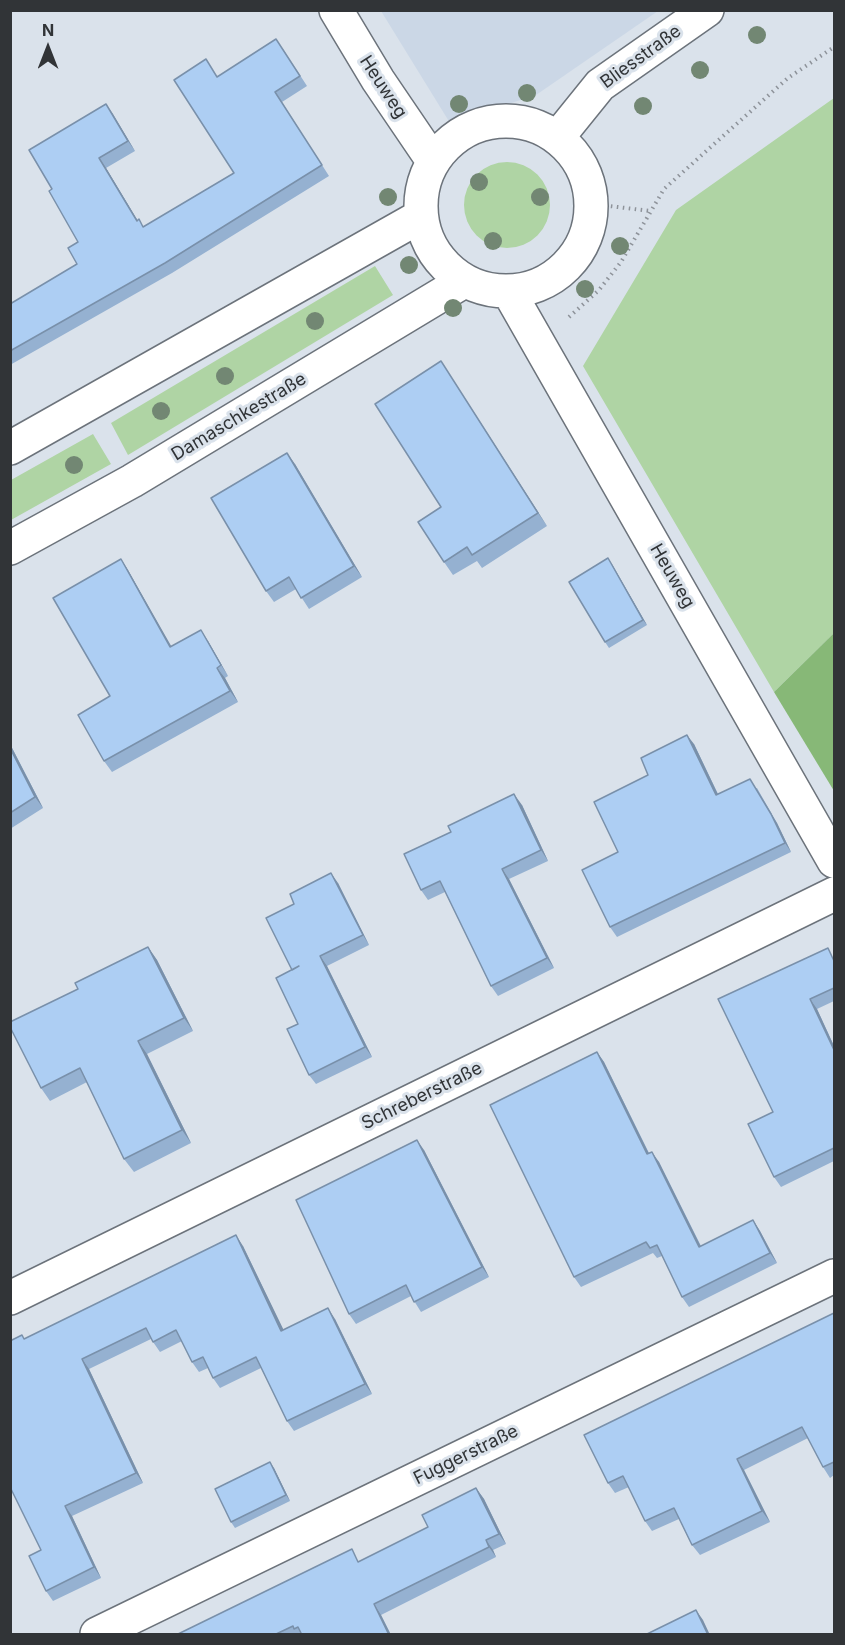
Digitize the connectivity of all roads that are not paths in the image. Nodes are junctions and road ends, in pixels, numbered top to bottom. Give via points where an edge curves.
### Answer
1 (336, 10) edge
2 (707, 10) edge
3 (558, 138) junction
4 (433, 161) junction
5 (421, 216) junction
6 (464, 281) junction
7 (509, 292) junction
8 (10, 448) edge
9 (10, 548) edge
10 (834, 861) edge
11 (834, 894) edge
12 (834, 1276) edge
13 (10, 1298) edge
14 (97, 1635) edge

1 - 4 street, Heuweg
2 - 3 street, Bliesstraße via 600,84
3 - 4 street via 535,125 509,120 484,123 443,146
3 - 7 street via 584,170 592,204 587,237 556,276 534,287
4 - 5 street via 421,193
5 - 6 street via 428,242
5 - 8 street
6 - 7 street
6 - 9 street, Damaschkestraße via 132,482
7 - 10 street, Heuweg
11 - 13 street, Schreberstraße
12 - 14 street, Fuggerstraße

